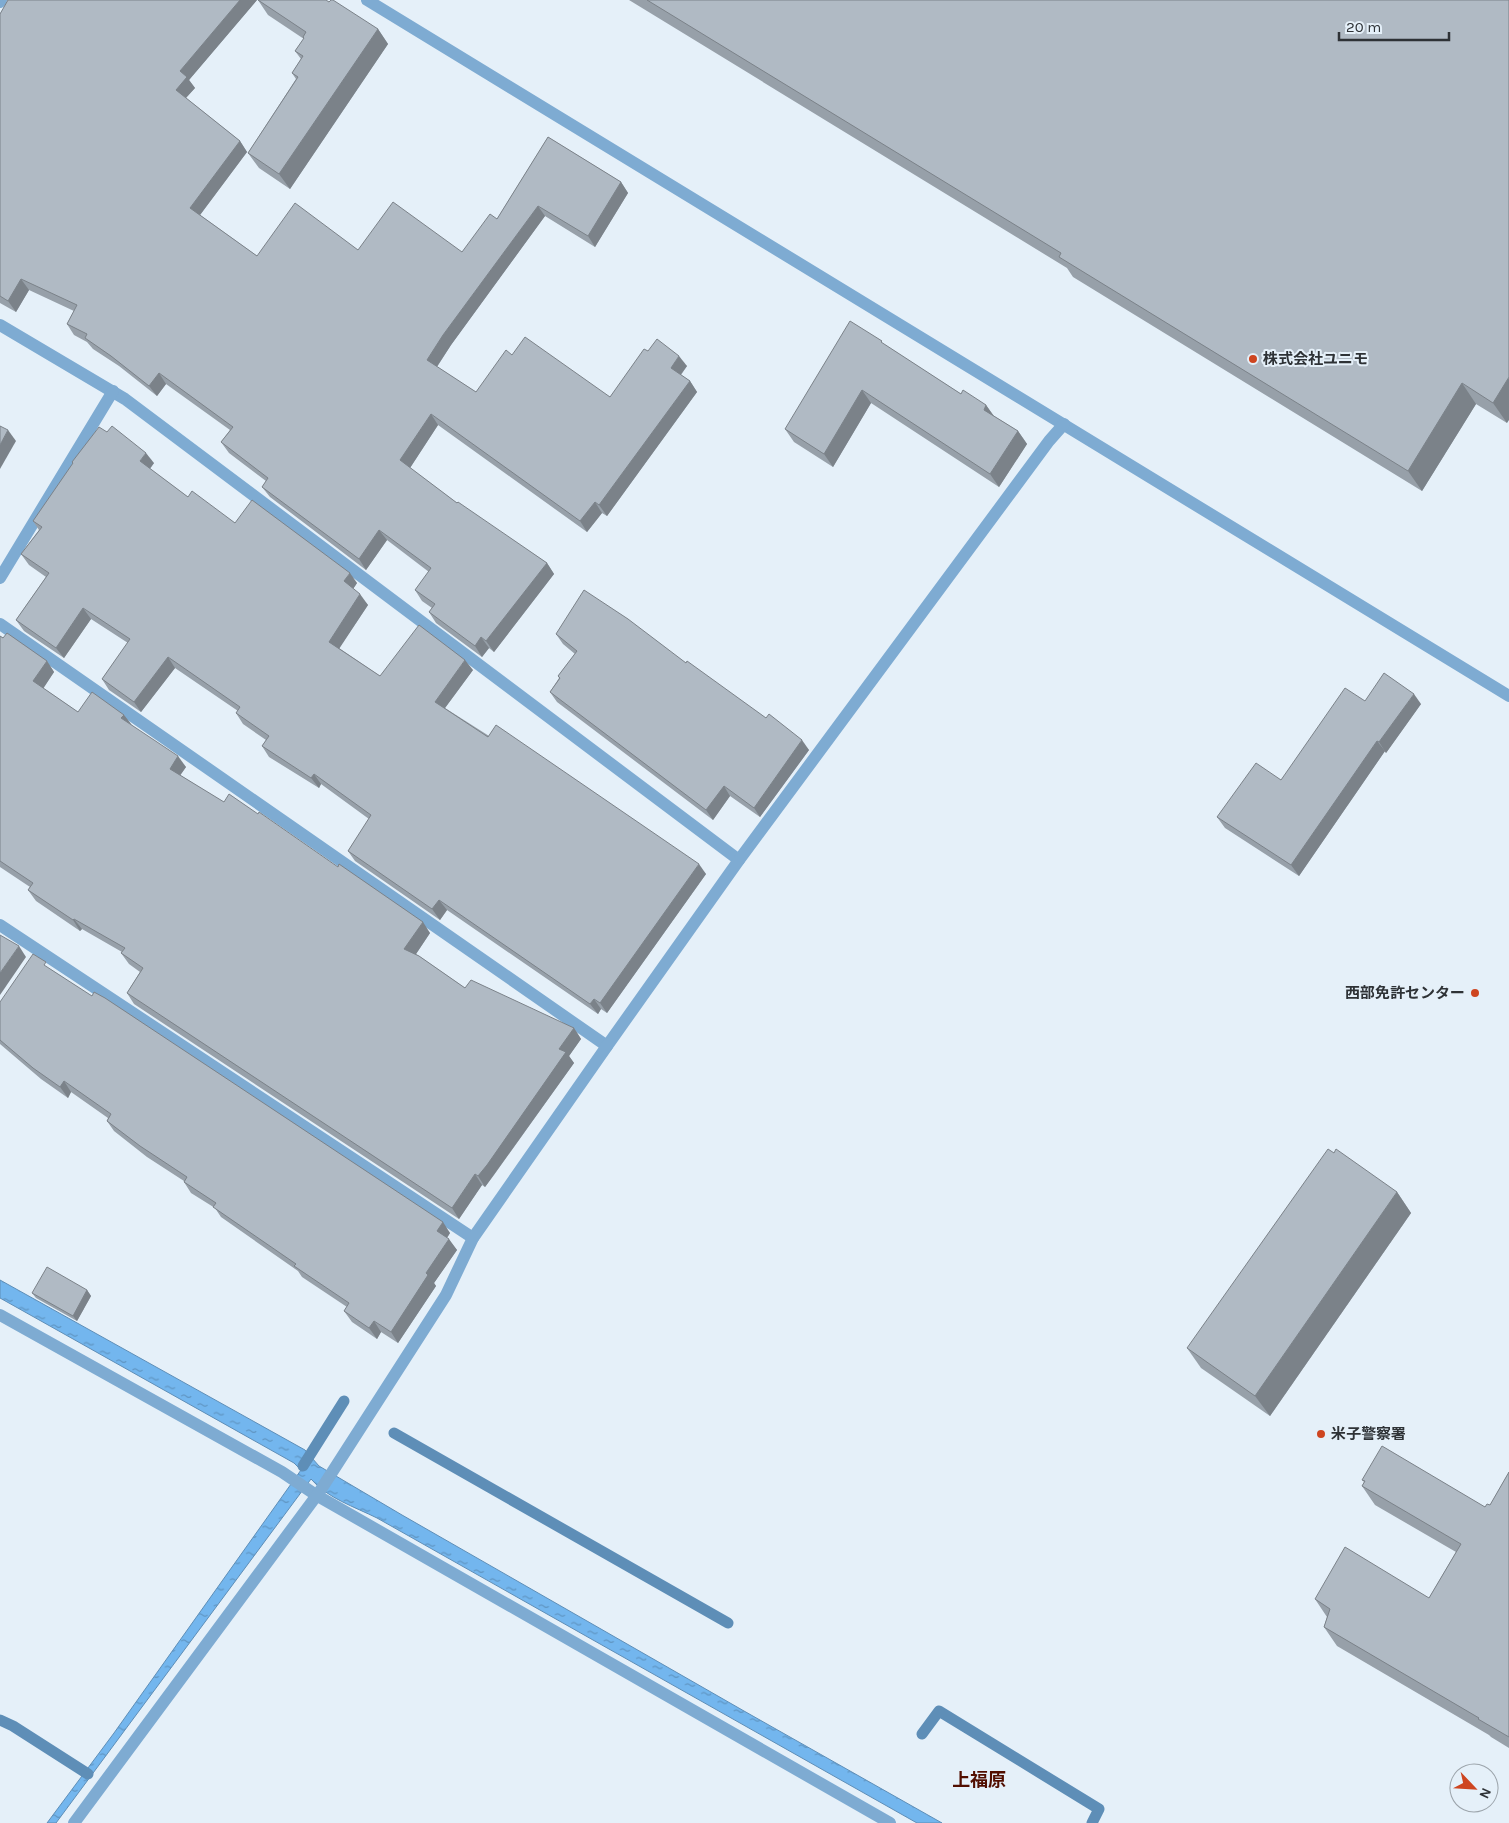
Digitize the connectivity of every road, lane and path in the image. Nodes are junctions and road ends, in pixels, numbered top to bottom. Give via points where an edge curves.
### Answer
1 (367, 0) edge
2 (0, 325) edge
3 (113, 391) junction
4 (1064, 424) junction
5 (0, 578) edge
6 (0, 624) edge
7 (1509, 696) edge
8 (739, 860) junction
9 (0, 924) edge
10 (607, 1046) junction
11 (473, 1238) junction
12 (0, 1315) edge
13 (315, 1492) junction
14 (74, 1823) edge
15 (890, 1823) edge

1 - 4 street
2 - 3 street
3 - 5 street
3 - 8 street
4 - 7 street
4 - 8 street
6 - 10 street
8 - 10 street
9 - 11 street via 37,954
10 - 11 street
11 - 13 street via 446,1295 339,1462
12 - 13 street
13 - 14 street
13 - 15 street

